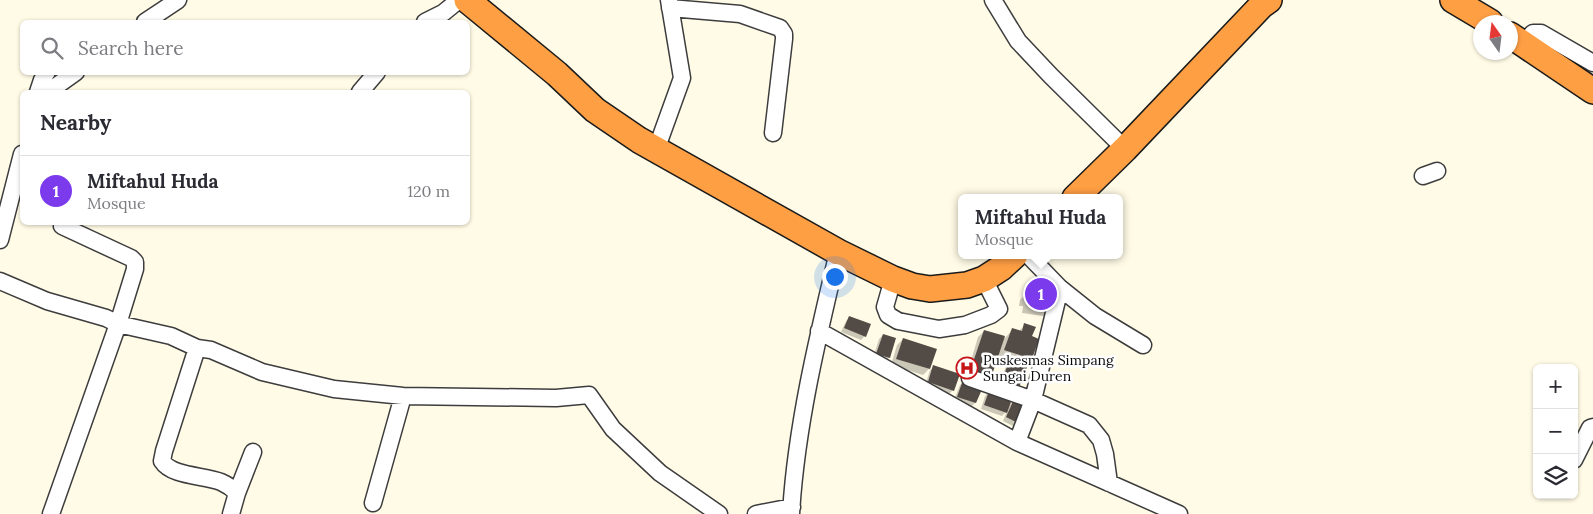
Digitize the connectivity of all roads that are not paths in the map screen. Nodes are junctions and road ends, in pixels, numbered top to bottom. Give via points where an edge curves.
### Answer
1 (178, 0) edge
2 (459, 0) edge
3 (467, 0) edge
4 (994, 0) edge
5 (1269, 0) edge
6 (1453, 0) edge
7 (670, 4) edge
8 (722, 6) edge
9 (1478, 15) edge
10 (148, 20) edge
11 (429, 20) edge
12 (1518, 40) edge
13 (46, 75) edge
14 (69, 75) edge
15 (374, 75) edge
16 (1590, 76) edge
17 (39, 90) edge
18 (50, 90) edge
19 (362, 90) edge
20 (773, 133) dead end
21 (1125, 149) junction
22 (656, 150) junction
23 (20, 160) edge
24 (1079, 194) edge
25 (4, 209) edge
26 (62, 226) dead end
27 (0, 240) edge
28 (838, 252) junction
29 (1011, 259) edge
30 (1032, 259) edge
31 (893, 279) junction
32 (984, 279) junction
33 (0, 281) edge
34 (1060, 288) junction
35 (118, 324) junction
36 (819, 331) junction
37 (1143, 345) dead end
38 (197, 348) junction
39 (970, 378) dead end
40 (403, 396) junction
41 (1033, 400) junction
42 (1593, 427) edge
43 (1017, 442) junction
44 (253, 452) dead end
45 (1577, 454) edge
46 (1109, 483) junction
47 (238, 493) junction
48 (373, 503) dead end
49 (792, 510) edge
50 (51, 514) edge
51 (231, 514) edge
52 (719, 514) edge
53 (756, 514) edge
54 (1179, 514) edge

1 - 10 street
2 - 11 street
3 - 22 highway via 557,74 595,110
4 - 21 street via 1018,41
5 - 21 highway
6 - 9 highway
7 - 8 street
7 - 22 street via 682,78
8 - 20 street via 780,28 784,34
12 - 16 highway
13 - 17 street
14 - 18 street
15 - 19 street
21 - 24 highway
22 - 28 highway
23 - 25 street
25 - 27 street
26 - 35 street via 134,262 136,269
28 - 31 highway
28 - 36 street
29 - 32 highway
30 - 34 street
31 - 32 highway via 930,289 966,285
31 - 32 street via 885,306 888,315 898,321 939,328 966,325 999,309
33 - 35 street via 47,301
34 - 37 street via 1095,316
34 - 41 street
35 - 38 street via 170,336
35 - 50 street
36 - 43 street
36 - 49 street via 797,453
38 - 40 street via 211,350 289,380 334,389
38 - 47 street via 162,461 187,474 219,481
39 - 41 street
40 - 48 street
40 - 52 street via 564,398 589,395 612,429 660,473
41 - 43 street
41 - 46 street via 1089,425 1095,431 1105,454
42 - 45 street
43 - 46 street
44 - 47 street
46 - 54 street
47 - 51 street
49 - 53 street

